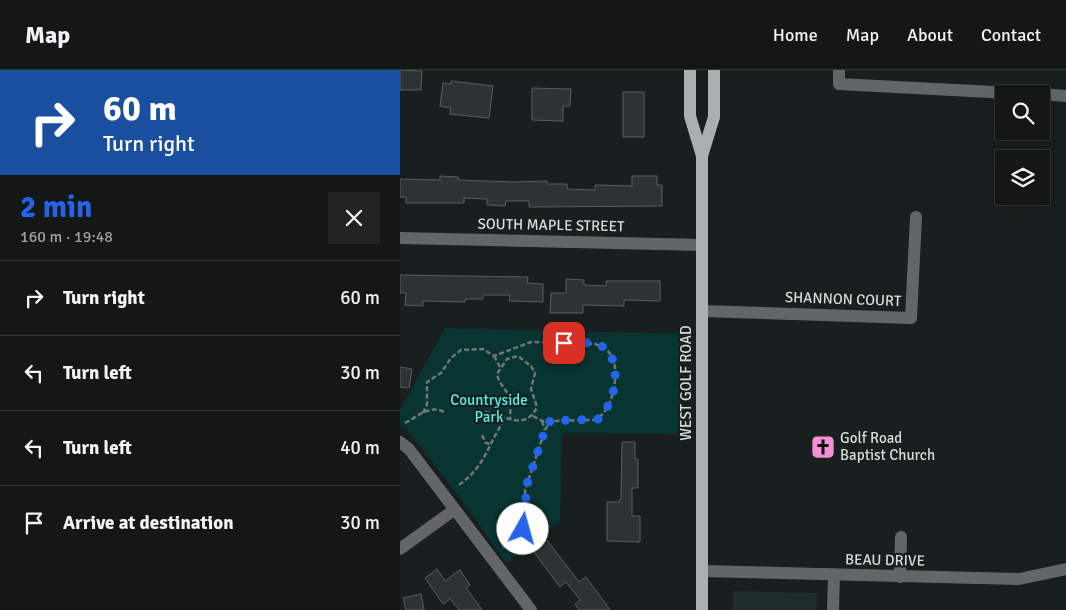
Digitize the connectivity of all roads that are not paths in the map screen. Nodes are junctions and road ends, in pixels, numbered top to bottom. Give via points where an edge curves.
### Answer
1 (690, 70) edge
2 (714, 70) edge
3 (839, 70) edge
4 (995, 92) edge
5 (1050, 95) edge
6 (1066, 96) edge
7 (702, 156) junction
8 (916, 217) dead end
9 (400, 238) edge
10 (702, 245) junction
11 (702, 311) junction
12 (400, 442) edge
13 (454, 510) junction
14 (901, 537) dead end
15 (400, 549) edge
16 (1066, 569) edge
17 (702, 572) junction
18 (834, 575) junction
19 (900, 577) junction
20 (531, 610) edge
21 (702, 610) edge
22 (833, 610) edge

1 - 7 main road, WEST GOLF ROAD via 690,116
2 - 7 main road, WEST GOLF ROAD via 714,118
3 - 4 street via 839,84
5 - 6 street
7 - 10 main road, WEST GOLF ROAD
8 - 11 street, SHANNON COURT via 912,318
9 - 10 street, SOUTH MAPLE STREET
10 - 11 main road, WEST GOLF ROAD
11 - 17 main road, WEST GOLF ROAD
12 - 13 street via 409,449
13 - 15 street
13 - 20 street
14 - 19 street
16 - 19 street, BEAU DRIVE via 1019,579
17 - 18 street, BEAU DRIVE
17 - 21 main road, WEST GOLF ROAD
18 - 19 street, BEAU DRIVE
18 - 22 street

